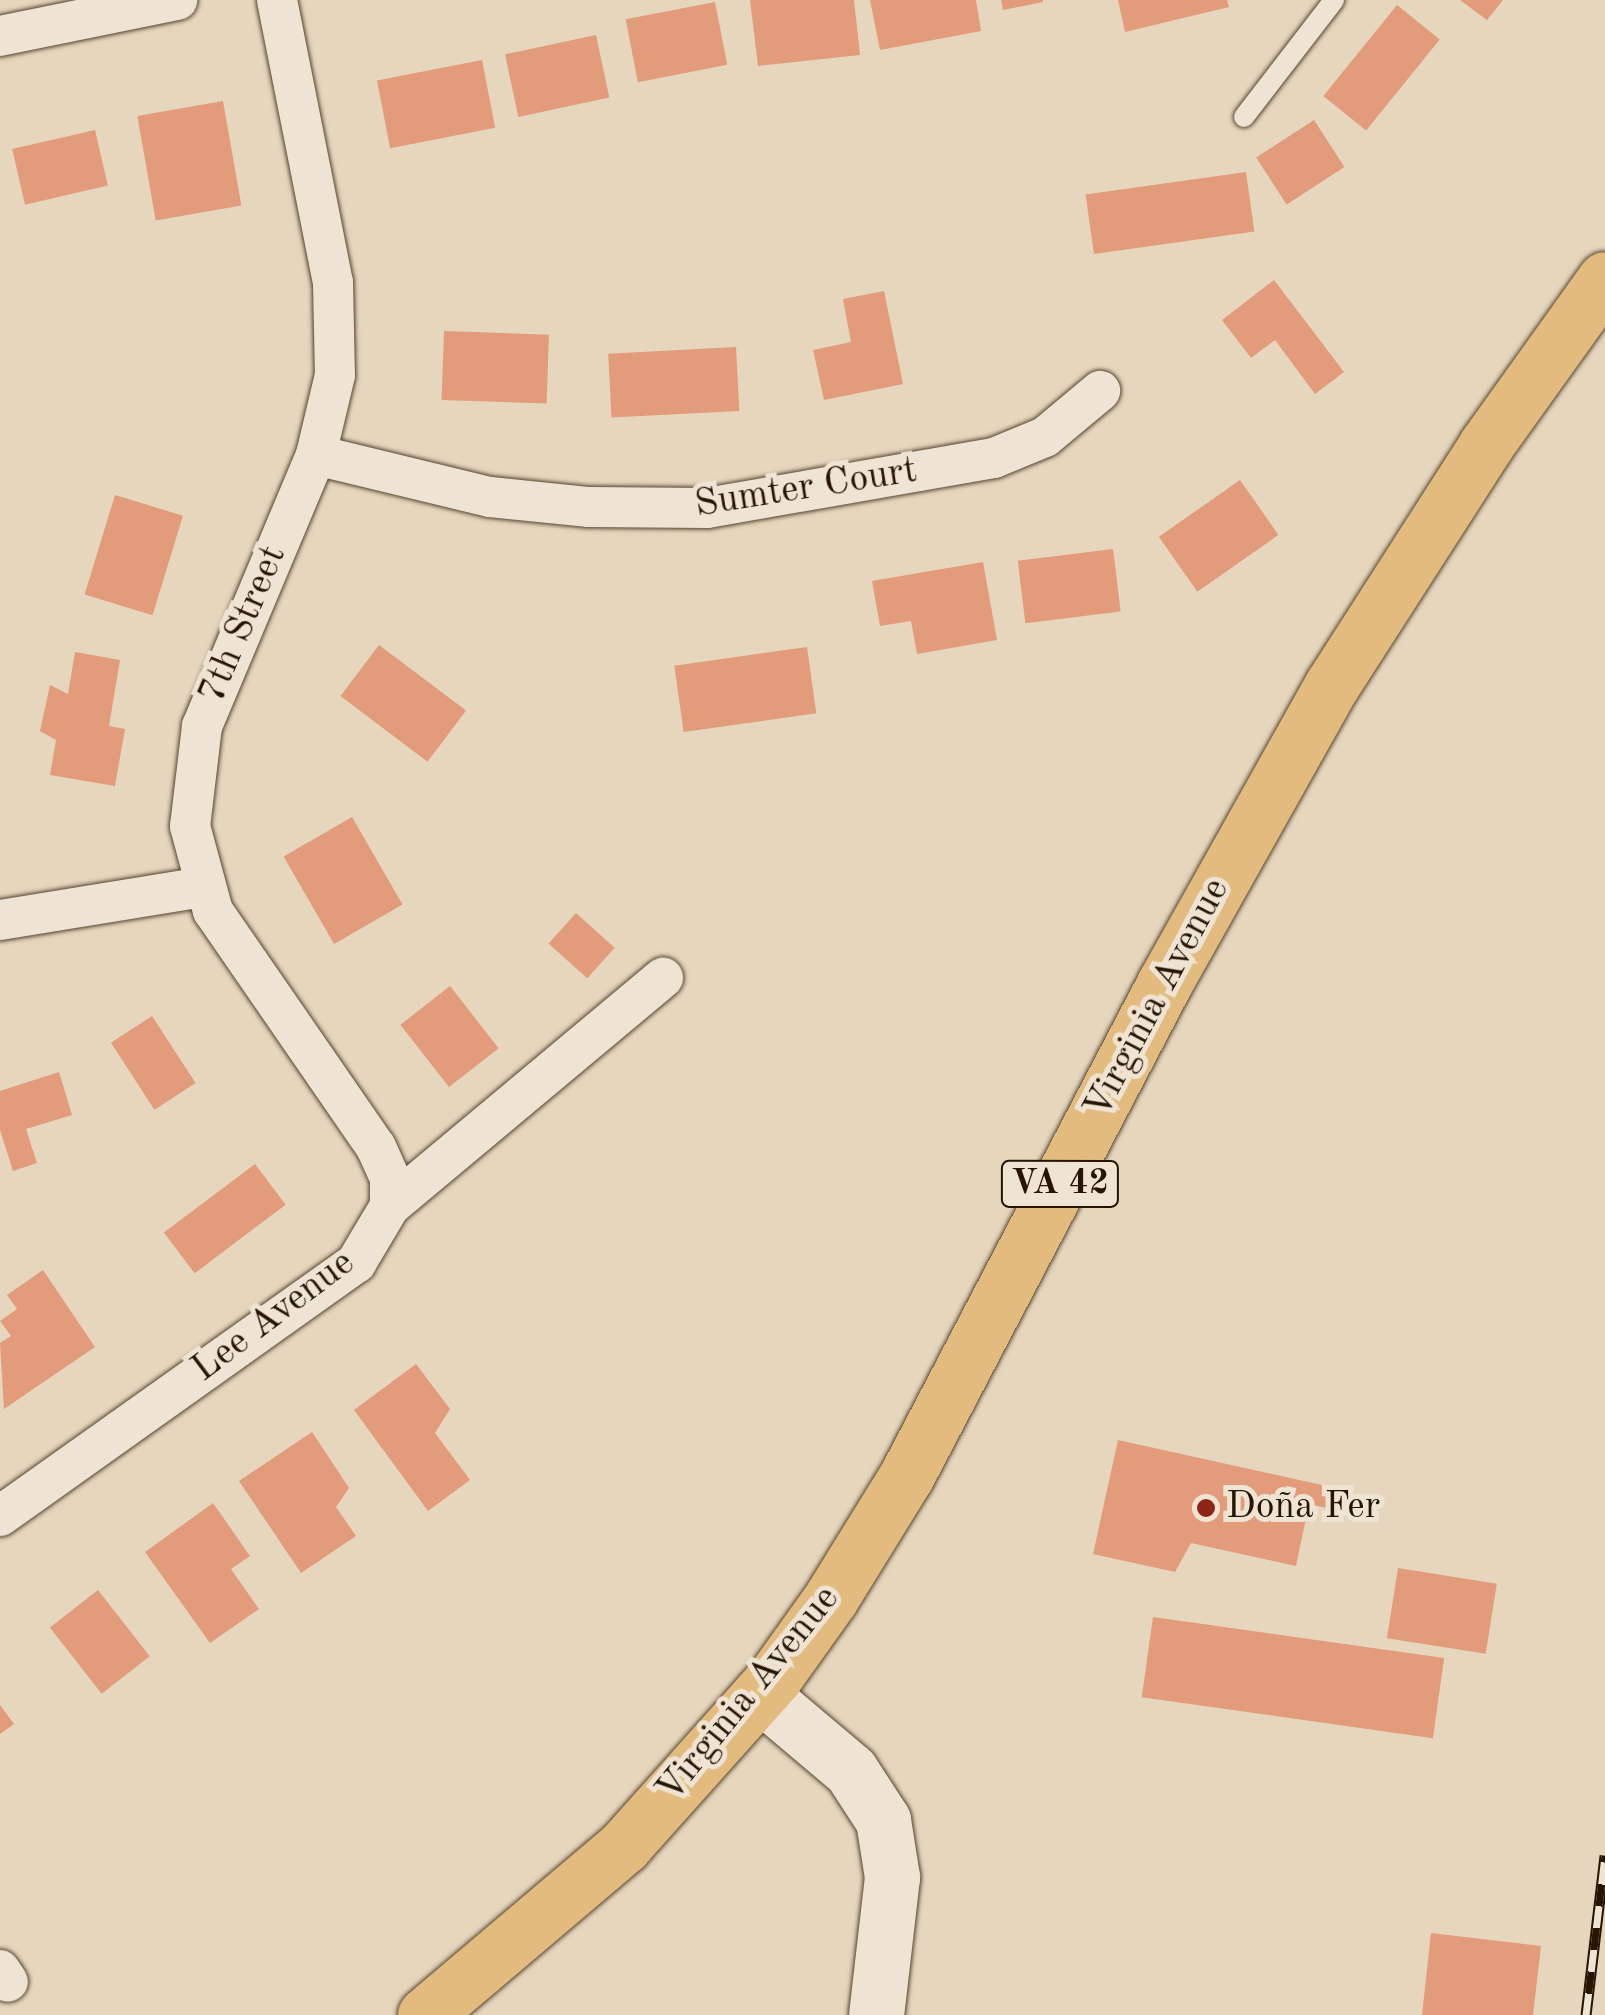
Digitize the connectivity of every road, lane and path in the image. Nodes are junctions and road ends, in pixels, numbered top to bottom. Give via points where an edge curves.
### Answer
1 (177, 0) edge
2 (277, 0) edge
3 (1334, 0) edge
4 (0, 36) edge
5 (1244, 117) dead end
6 (1605, 279) edge
7 (1100, 391) dead end
8 (316, 454) junction
9 (203, 887) junction
10 (0, 920) edge
11 (663, 978) dead end
12 (390, 1206) junction
13 (0, 1516) edge
14 (760, 1694) junction
15 (425, 2015) edge
16 (876, 2015) edge

1 - 4 street
2 - 8 street, 7th Street via 337,313 333,390
3 - 5 lane
6 - 14 main road, Virginia Avenue / VA 42 via 1486,445 1332,685 1164,984 907,1475 831,1598
7 - 8 street, Sumter Court via 1044,437 994,458 708,508 608,508 490,496
8 - 9 street, 7th Street via 195,749 190,826
9 - 10 street
9 - 12 street, 7th Street via 233,946 376,1147 390,1179
11 - 12 street, Lee Avenue
12 - 13 street, Lee Avenue via 356,1263
14 - 15 main road, Virginia Avenue / VA 42 via 624,1846
14 - 16 street via 852,1771 883,1820 892,1877

